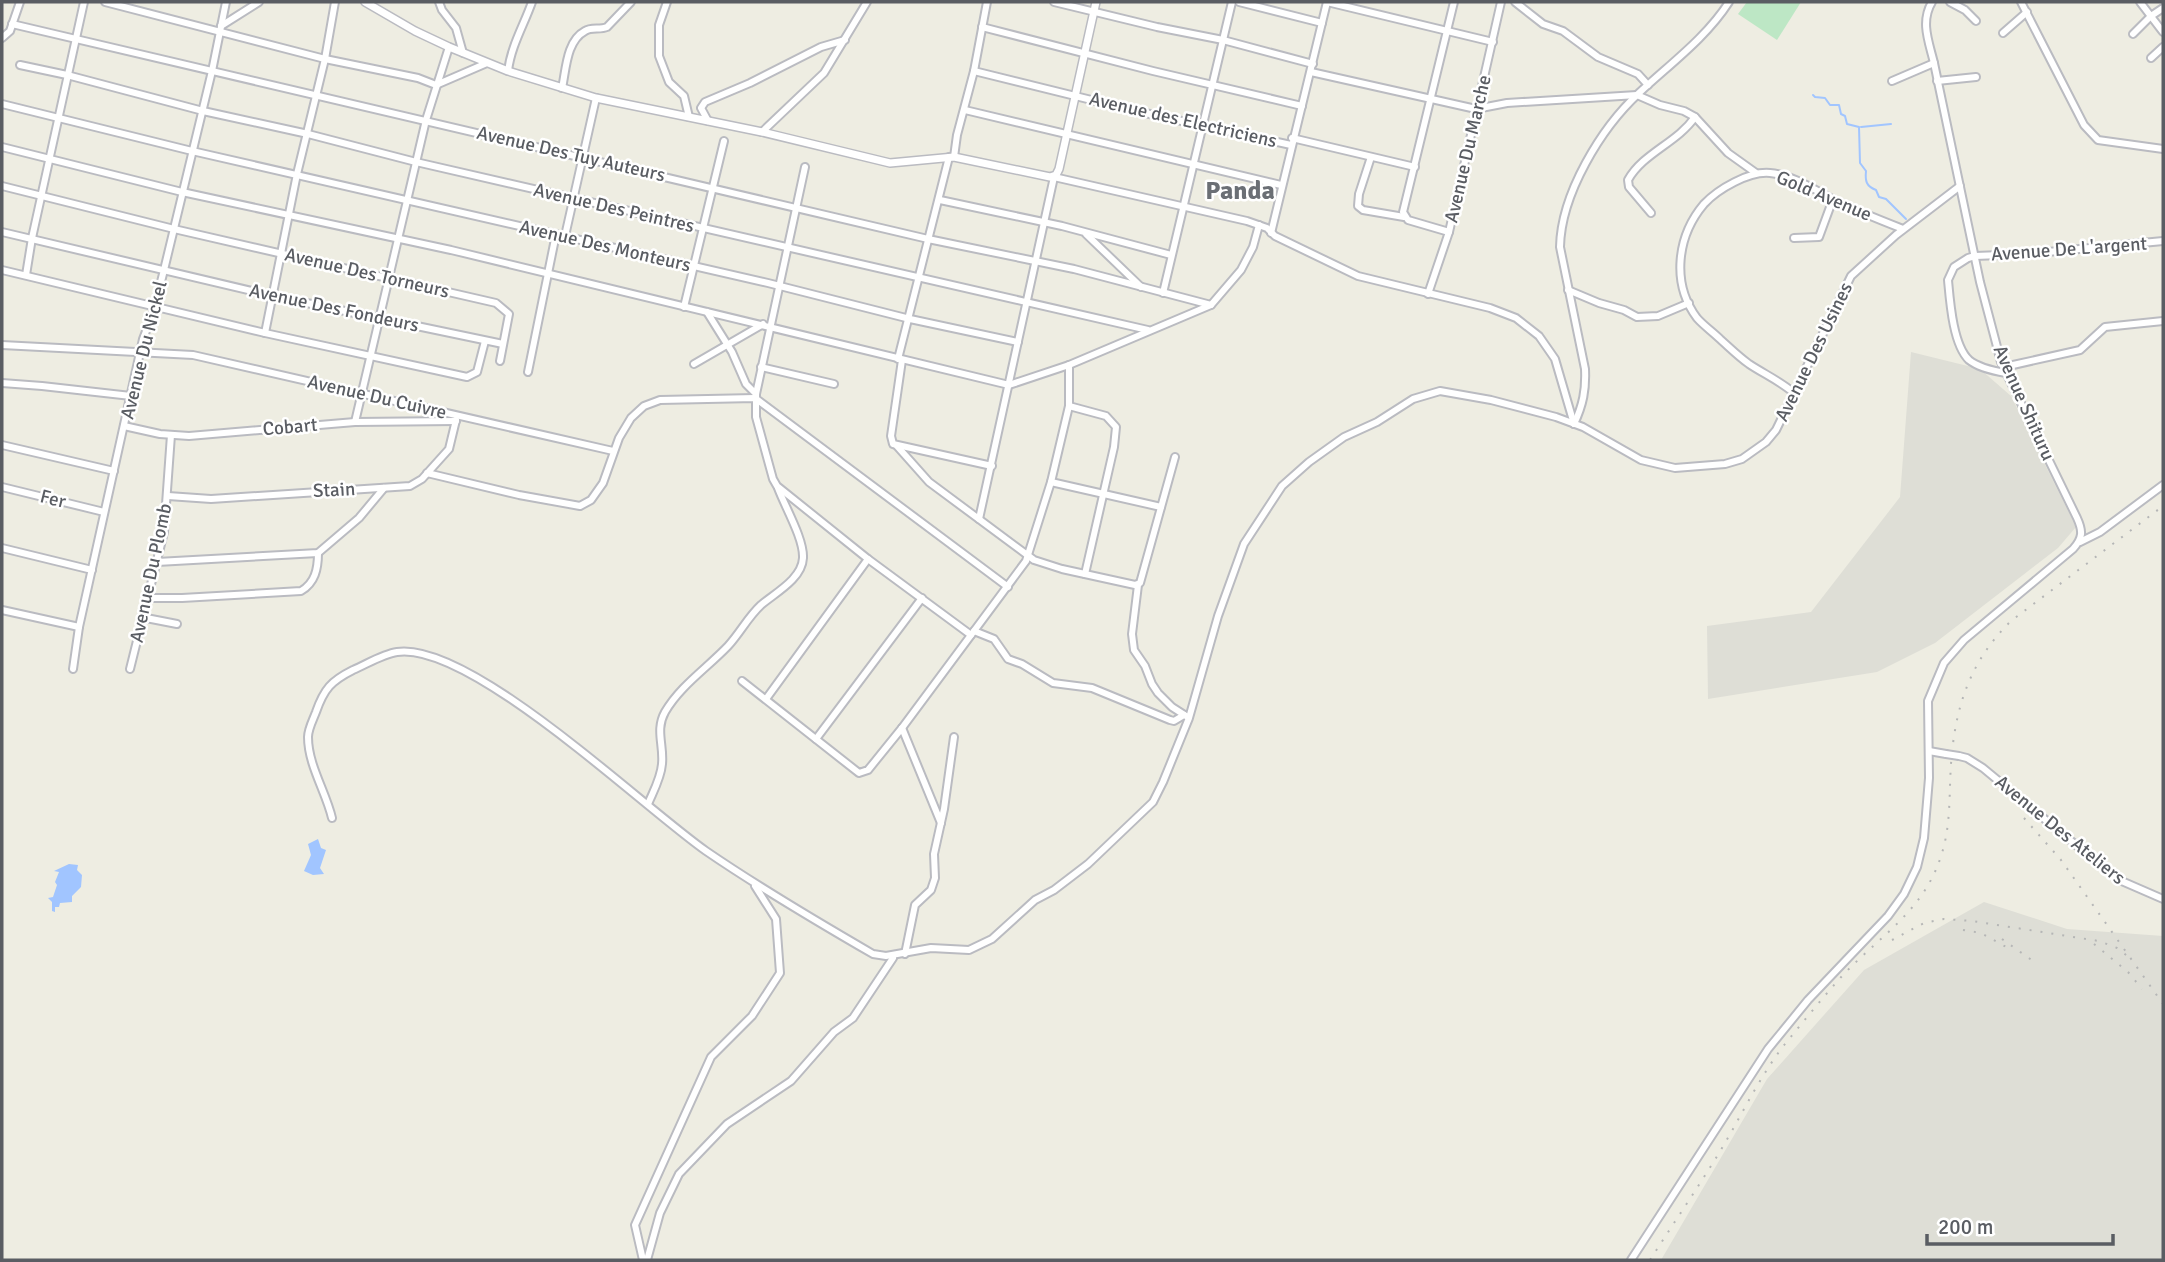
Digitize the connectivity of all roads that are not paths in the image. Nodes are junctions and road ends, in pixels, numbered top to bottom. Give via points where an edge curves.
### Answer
1 (20, 2) edge
2 (85, 2) edge
3 (104, 2) edge
4 (226, 2) edge
5 (259, 2) edge
6 (335, 2) edge
7 (365, 2) edge
8 (439, 2) edge
9 (532, 2) edge
10 (631, 2) edge
11 (667, 2) edge
12 (867, 2) edge
13 (987, 2) edge
14 (1054, 2) edge
15 (1232, 2) edge
16 (1239, 2) edge
17 (1327, 2) edge
18 (1454, 2) edge
19 (1501, 2) edge
20 (1515, 2) edge
21 (1728, 2) edge
22 (1932, 2) edge
23 (1950, 2) edge
24 (2021, 2) edge
25 (2140, 2) edge
26 (1095, 6) edge
27 (2163, 8) edge
28 (2027, 12) junction
29 (2151, 16) junction
30 (1976, 21) dead end
31 (1322, 23) junction
32 (12, 24) junction
33 (982, 27) junction
34 (220, 29) junction
35 (1448, 31) junction
36 (2163, 32) edge
37 (2003, 33) dead end
38 (2133, 34) dead end
39 (76, 37) junction
40 (2, 38) edge
41 (845, 40) junction
42 (1223, 40) junction
43 (1493, 42) junction
44 (449, 47) junction
45 (2163, 47) edge
46 (463, 53) junction
47 (1085, 54) junction
48 (2151, 58) dead end
49 (325, 59) junction
50 (487, 62) junction
51 (1934, 63) junction
52 (1312, 64) junction
53 (20, 65) dead end
54 (212, 71) junction
55 (508, 71) junction
56 (974, 71) junction
57 (1311, 72) junction
58 (67, 75) junction
59 (1976, 77) dead end
60 (1892, 81) dead end
61 (1937, 81) junction
62 (1214, 84) junction
63 (1648, 85) junction
64 (436, 86) junction
65 (562, 88) junction
66 (317, 95) junction
67 (1637, 95) junction
68 (1076, 96) junction
69 (596, 97) junction
70 (1432, 99) junction
71 (2, 104) edge
72 (1302, 106) junction
73 (1476, 109) junction
74 (965, 110) junction
75 (203, 111) junction
76 (689, 117) junction
77 (1695, 117) junction
78 (59, 118) junction
79 (426, 120) junction
80 (708, 121) junction
81 (1203, 126) junction
82 (762, 132) junction
83 (308, 134) junction
84 (1066, 136) junction
85 (724, 141) dead end
86 (1292, 142) junction
87 (2, 147) edge
88 (2163, 149) edge
89 (192, 150) junction
90 (50, 157) junction
91 (951, 157) junction
92 (582, 158) junction
93 (1371, 158) junction
94 (416, 162) junction
95 (1195, 165) junction
96 (805, 167) dead end
97 (1415, 167) junction
98 (1756, 173) junction
99 (297, 174) junction
100 (1054, 177) junction
101 (1281, 185) junction
102 (2, 186) edge
103 (1960, 186) junction
104 (713, 188) junction
105 (182, 192) junction
106 (41, 198) junction
107 (573, 198) junction
108 (408, 199) junction
109 (1833, 199) junction
110 (940, 200) junction
111 (798, 208) junction
112 (1184, 208) junction
113 (1651, 213) dead end
114 (290, 215) junction
115 (1404, 217) junction
116 (1044, 223) junction
117 (1259, 225) junction
118 (704, 228) junction
119 (174, 229) junction
120 (1903, 229) junction
121 (2, 232) edge
122 (1083, 232) junction
123 (1448, 232) junction
124 (1270, 233) junction
125 (556, 234) junction
126 (565, 236) junction
127 (32, 238) junction
128 (1794, 238) dead end
129 (399, 239) junction
130 (928, 239) junction
131 (2163, 241) edge
132 (789, 247) junction
133 (282, 253) junction
134 (1171, 256) junction
135 (1975, 256) junction
136 (1036, 261) junction
137 (694, 267) junction
138 (2, 270) edge
139 (164, 270) junction
140 (547, 274) junction
141 (26, 275) junction
142 (388, 278) junction
143 (919, 279) junction
144 (779, 286) junction
145 (1143, 288) junction
146 (1567, 290) junction
147 (1163, 293) junction
148 (1429, 294) junction
149 (273, 296) junction
150 (1026, 302) junction
151 (1689, 303) junction
152 (1211, 305) junction
153 (155, 306) junction
154 (684, 307) junction
155 (707, 312) junction
156 (379, 317) junction
157 (909, 319) junction
158 (2163, 321) edge
159 (766, 325) junction
160 (1149, 331) junction
161 (265, 333) junction
162 (485, 341) junction
163 (1018, 342) junction
164 (503, 344) junction
165 (2, 345) edge
166 (729, 345) junction
167 (140, 353) junction
168 (370, 356) junction
169 (900, 360) junction
170 (500, 361) dead end
171 (694, 364) dead end
172 (1069, 365) junction
173 (761, 367) junction
174 (2005, 370) junction
175 (527, 372) dead end
176 (2, 383) edge
177 (834, 384) dead end
178 (1009, 384) junction
179 (1794, 393) junction
180 (362, 394) junction
181 (131, 396) junction
182 (755, 396) junction
183 (1069, 406) junction
184 (457, 418) junction
185 (355, 422) junction
186 (1574, 424) junction
187 (124, 426) junction
188 (171, 435) junction
189 (2, 446) edge
190 (897, 446) junction
191 (613, 451) junction
192 (1175, 457) dead end
193 (992, 466) junction
194 (114, 471) junction
195 (428, 473) junction
196 (1051, 482) junction
197 (2163, 485) edge
198 (778, 486) junction
199 (2, 487) edge
200 (384, 488) junction
201 (1104, 494) junction
202 (168, 496) junction
203 (1161, 507) junction
204 (104, 512) junction
205 (979, 519) junction
206 (2080, 542) junction
207 (2, 548) edge
208 (318, 553) junction
209 (1027, 555) junction
210 (868, 559) junction
211 (157, 562) junction
212 (92, 570) junction
213 (1085, 574) junction
214 (1138, 585) junction
215 (1008, 587) junction
216 (922, 597) junction
217 (147, 598) junction
218 (2, 610) edge
219 (141, 617) junction
220 (177, 624) dead end
221 (79, 627) junction
222 (972, 633) junction
223 (73, 669) dead end
224 (130, 669) dead end
225 (742, 681) dead end
226 (766, 699) junction
227 (1186, 716) junction
228 (902, 728) junction
229 (954, 737) dead end
230 (816, 739) junction
231 (1929, 751) junction
232 (648, 804) junction
233 (332, 818) dead end
234 (941, 825) junction
235 (754, 884) junction
236 (2163, 899) edge
237 (905, 954) junction
238 (893, 958) dead end
239 (645, 1260) edge
240 (1631, 1260) edge

1 - 32 street
2 - 39 street
3 - 34 street
4 - 34 street, Avenue Du Nickel
5 - 34 street
6 - 49 street
7 - 44 street
8 - 46 street via 456,28
9 - 55 street
10 - 65 street via 607,27 581,34 568,57
11 - 76 street via 659,25 659,56 669,82 684,96
12 - 41 street
13 - 33 street
14 - 26 street
15 - 42 street
16 - 31 street
17 - 31 street
17 - 35 street
18 - 35 street
19 - 43 street, Avenue Du Marche
20 - 63 street via 1598,57 1638,74
21 - 63 street via 1693,44
22 - 51 street, Avenue Shituru via 1926,33
23 - 30 street
24 - 28 street
25 - 29 street
26 - 42 street via 1157,27
26 - 47 street
27 - 29 street
28 - 37 street
28 - 88 street via 2084,125 2098,140
29 - 36 street
29 - 38 street
31 - 52 street
32 - 39 street, Avenue Des Tuy Auteurs
32 - 40 street
33 - 47 street
33 - 56 street
34 - 49 street
34 - 54 street, Avenue Du Nickel
35 - 43 street
35 - 70 street
39 - 54 street, Avenue Des Tuy Auteurs
39 - 58 street
41 - 80 street via 705,102 701,108
41 - 82 street via 824,73
42 - 52 street
42 - 62 street
43 - 73 street, Avenue Du Marche
44 - 46 street
44 - 64 street
45 - 48 street
46 - 50 street
47 - 62 street
47 - 68 street
49 - 64 street via 418,78
49 - 66 street
50 - 55 street
50 - 64 street
51 - 60 street
51 - 61 street, Avenue Shituru
52 - 57 street
53 - 58 street, Avenue Des Peintres
54 - 66 street, Avenue Des Tuy Auteurs
54 - 75 street, Avenue Du Nickel
55 - 65 street
56 - 68 street, Avenue des Electriciens
56 - 74 street
57 - 70 street
57 - 72 street
58 - 75 street, Avenue Des Peintres
58 - 78 street
59 - 61 street
61 - 103 street, Avenue Shituru
62 - 72 street
62 - 81 street
63 - 67 street
64 - 79 street
65 - 69 street
66 - 79 street, Avenue Des Tuy Auteurs
66 - 83 street
67 - 73 street
67 - 77 street
67 - 146 street via 1602,138 1571,195 1560,233
68 - 81 street, Avenue des Electriciens
68 - 84 street
69 - 76 street
69 - 92 street
70 - 73 street
70 - 97 street
71 - 78 street, Avenue Des Monteurs
72 - 86 street
73 - 123 street, Avenue Du Marche
74 - 84 street
74 - 91 street
75 - 83 street, Avenue Des Peintres
75 - 89 street, Avenue Du Nickel
76 - 80 street
77 - 98 street via 1728,153
77 - 113 street via 1628,180
78 - 89 street, Avenue Des Monteurs
78 - 90 street
79 - 92 street, Avenue Des Tuy Auteurs
79 - 94 street
80 - 82 street
81 - 86 street, Avenue des Electriciens
81 - 95 street
82 - 91 street via 890,163
83 - 94 street, Avenue Des Peintres
83 - 99 street
84 - 95 street
84 - 100 street
85 - 104 street
86 - 93 street, Avenue des Electriciens
86 - 101 street
87 - 90 street
89 - 99 street, Avenue Des Monteurs
89 - 105 street, Avenue Du Nickel
90 - 105 street
90 - 106 street
91 - 100 street
91 - 110 street
92 - 104 street, Avenue Des Tuy Auteurs
92 - 107 street
93 - 97 street, Avenue des Electriciens
93 - 115 street via 1358,206
94 - 107 street, Avenue Des Peintres
94 - 108 street
95 - 101 street
95 - 112 street
96 - 111 street
97 - 115 street
98 - 109 street, Gold Avenue via 1777,174
98 - 151 street, Gold Avenue via 1708,200 1684,237 1679,261
99 - 108 street, Avenue Des Monteurs
99 - 114 street
100 - 112 street
100 - 116 street
101 - 124 street
102 - 106 street, Avenue Des Torneurs
103 - 120 street, Avenue Des Usines
103 - 135 street, Avenue Shituru
104 - 111 street, Avenue Des Tuy Auteurs
104 - 118 street
105 - 114 street
105 - 119 street, Avenue Du Nickel
106 - 119 street, Avenue Des Torneurs
106 - 127 street
107 - 118 street, Avenue Des Peintres
107 - 126 street
108 - 125 street, Avenue Des Monteurs
108 - 129 street
109 - 120 street, Gold Avenue
109 - 128 street via 1819,237
110 - 116 street
110 - 130 street
111 - 130 street, Avenue Des Tuy Auteurs
111 - 132 street
112 - 117 street
112 - 134 street
114 - 129 street
114 - 133 street
115 - 123 street
116 - 122 street
116 - 136 street
117 - 124 street
117 - 152 street via 1241,270
118 - 132 street, Avenue Des Peintres
118 - 137 street
119 - 133 street, Avenue Des Torneurs
119 - 139 street, Avenue Du Nickel
120 - 179 street, Avenue Des Usines via 1851,276
121 - 127 street, Avenue Des Fondeurs
122 - 134 street
122 - 145 street
123 - 148 street, Avenue Du Marche
124 - 148 street via 1358,276
125 - 126 street, Avenue Des Monteurs
125 - 140 street
126 - 137 street, Avenue Des Monteurs
127 - 139 street, Avenue Des Fondeurs
127 - 141 street
129 - 140 street
129 - 142 street
130 - 136 street, Avenue Des Tuy Auteurs
130 - 143 street
131 - 135 street, Avenue De L'argent
132 - 143 street, Avenue Des Peintres
132 - 144 street
133 - 142 street, Avenue Des Torneurs
133 - 149 street
134 - 147 street
135 - 174 street, Avenue Shituru
135 - 174 street via 1949,274 1956,335 1971,362
136 - 145 street, Avenue Des Tuy Auteurs
136 - 150 street
137 - 144 street, Avenue Des Monteurs
137 - 154 street
138 - 141 street
139 - 149 street, Avenue Des Fondeurs
139 - 153 street, Avenue Du Nickel
140 - 154 street
140 - 175 street
141 - 153 street
142 - 156 street
142 - 164 street, Avenue Des Torneurs via 496,303 509,314
143 - 150 street, Avenue Des Peintres
143 - 157 street
144 - 157 street, Avenue Des Monteurs
144 - 159 street
145 - 147 street, Avenue Des Tuy Auteurs
146 - 151 street via 1637,317 1658,316
146 - 186 street via 1585,379 1583,402
147 - 152 street, Avenue Des Tuy Auteurs
148 - 186 street via 1504,312 1528,326 1555,359
149 - 156 street, Avenue Des Fondeurs
149 - 161 street
150 - 160 street, Avenue Des Peintres
150 - 163 street
151 - 179 street, Gold Avenue via 1704,325 1738,356
152 - 160 street
153 - 161 street
153 - 167 street, Avenue Du Nickel
154 - 155 street
155 - 159 street
155 - 166 street
156 - 162 street, Avenue Des Fondeurs
156 - 168 street
157 - 163 street, Avenue Des Monteurs
157 - 169 street
158 - 174 street via 2105,327 2080,350
159 - 166 street
159 - 169 street
159 - 173 street
160 - 172 street
161 - 168 street
162 - 164 street, Avenue Des Fondeurs
162 - 168 street via 477,372 467,377
163 - 178 street
164 - 170 street, Avenue Des Torneurs
165 - 167 street, Avenue Du Cuivre
166 - 171 street
166 - 182 street
167 - 180 street, Avenue Du Cuivre via 194,355
167 - 181 street, Avenue Du Nickel
168 - 180 street
169 - 178 street
169 - 190 street via 891,436
172 - 178 street
172 - 183 street
173 - 177 street
173 - 182 street
174 - 206 street, Avenue Shituru via 2077,518
176 - 181 street
178 - 193 street
179 - 186 street, Avenue Des Usines via 1766,442 1748,456 1725,464 1657,466
180 - 184 street, Avenue Du Cuivre
180 - 185 street
181 - 187 street, Avenue Du Nickel
182 - 191 street via 652,402 631,418
182 - 198 street via 760,436
182 - 215 street
183 - 196 street
183 - 201 street via 1106,416 1116,427
184 - 185 street, Cobart
184 - 191 street, Avenue Du Cuivre
184 - 195 street, Stain via 451,445
185 - 188 street, Cobart
186 - 227 street, Avenue Des Usines via 1505,403 1440,391 1413,399 1318,455 1282,486 1237,561
187 - 188 street, Cobart
187 - 194 street, Avenue Du Nickel
188 - 202 street, Avenue Du Plomb
189 - 194 street
190 - 193 street
190 - 205 street via 929,482
191 - 195 street via 603,484 580,506
192 - 203 street
193 - 205 street
194 - 204 street, Avenue Du Nickel
195 - 200 street, Stain via 410,486
196 - 201 street
196 - 209 street
197 - 206 street
198 - 210 street
198 - 232 street via 801,544 802,566 665,713 659,735 661,769
199 - 204 street, Fer
200 - 202 street, Stain via 211,499
200 - 208 street via 359,518
201 - 203 street
201 - 213 street
202 - 211 street, Avenue Du Plomb
203 - 214 street
204 - 212 street, Avenue Du Nickel
205 - 209 street
206 - 231 street via 1944,663 1928,701
207 - 212 street
208 - 211 street
208 - 217 street via 312,581 301,591
209 - 213 street via 1044,565
209 - 215 street
210 - 216 street
210 - 226 street
211 - 217 street, Avenue Du Plomb
212 - 221 street, Avenue Du Nickel
213 - 214 street
214 - 227 street via 1134,650 1158,693
215 - 222 street
216 - 222 street
216 - 230 street
217 - 219 street, Avenue Du Plomb
218 - 221 street
219 - 220 street
219 - 224 street, Avenue Du Plomb
221 - 223 street, Avenue Du Nickel
222 - 227 street via 994,639 1008,659 1053,683 1092,688 1174,721
222 - 228 street
225 - 226 street
226 - 230 street
227 - 237 street, Avenue Des Usines via 1153,803 1088,864 980,945 969,950 922,948
228 - 230 street via 868,770 859,773
228 - 234 street
229 - 234 street
231 - 236 street, Avenue Des Ateliers, bridge via 1966,758 1983,768 2116,879
231 - 240 street via 1923,838 1917,867 1904,894 1768,1049
232 - 233 street, Avenue Des Usines via 479,678 425,655 398,652 340,677 324,692 308,735 311,758
232 - 235 street, Avenue Des Usines
234 - 237 street via 933,884 915,905
235 - 237 street, Avenue Des Usines via 873,954
235 - 239 street via 776,919 780,973 752,1016 711,1057 635,1226
238 - 239 street via 853,1018 834,1032 791,1081 727,1124 679,1174

